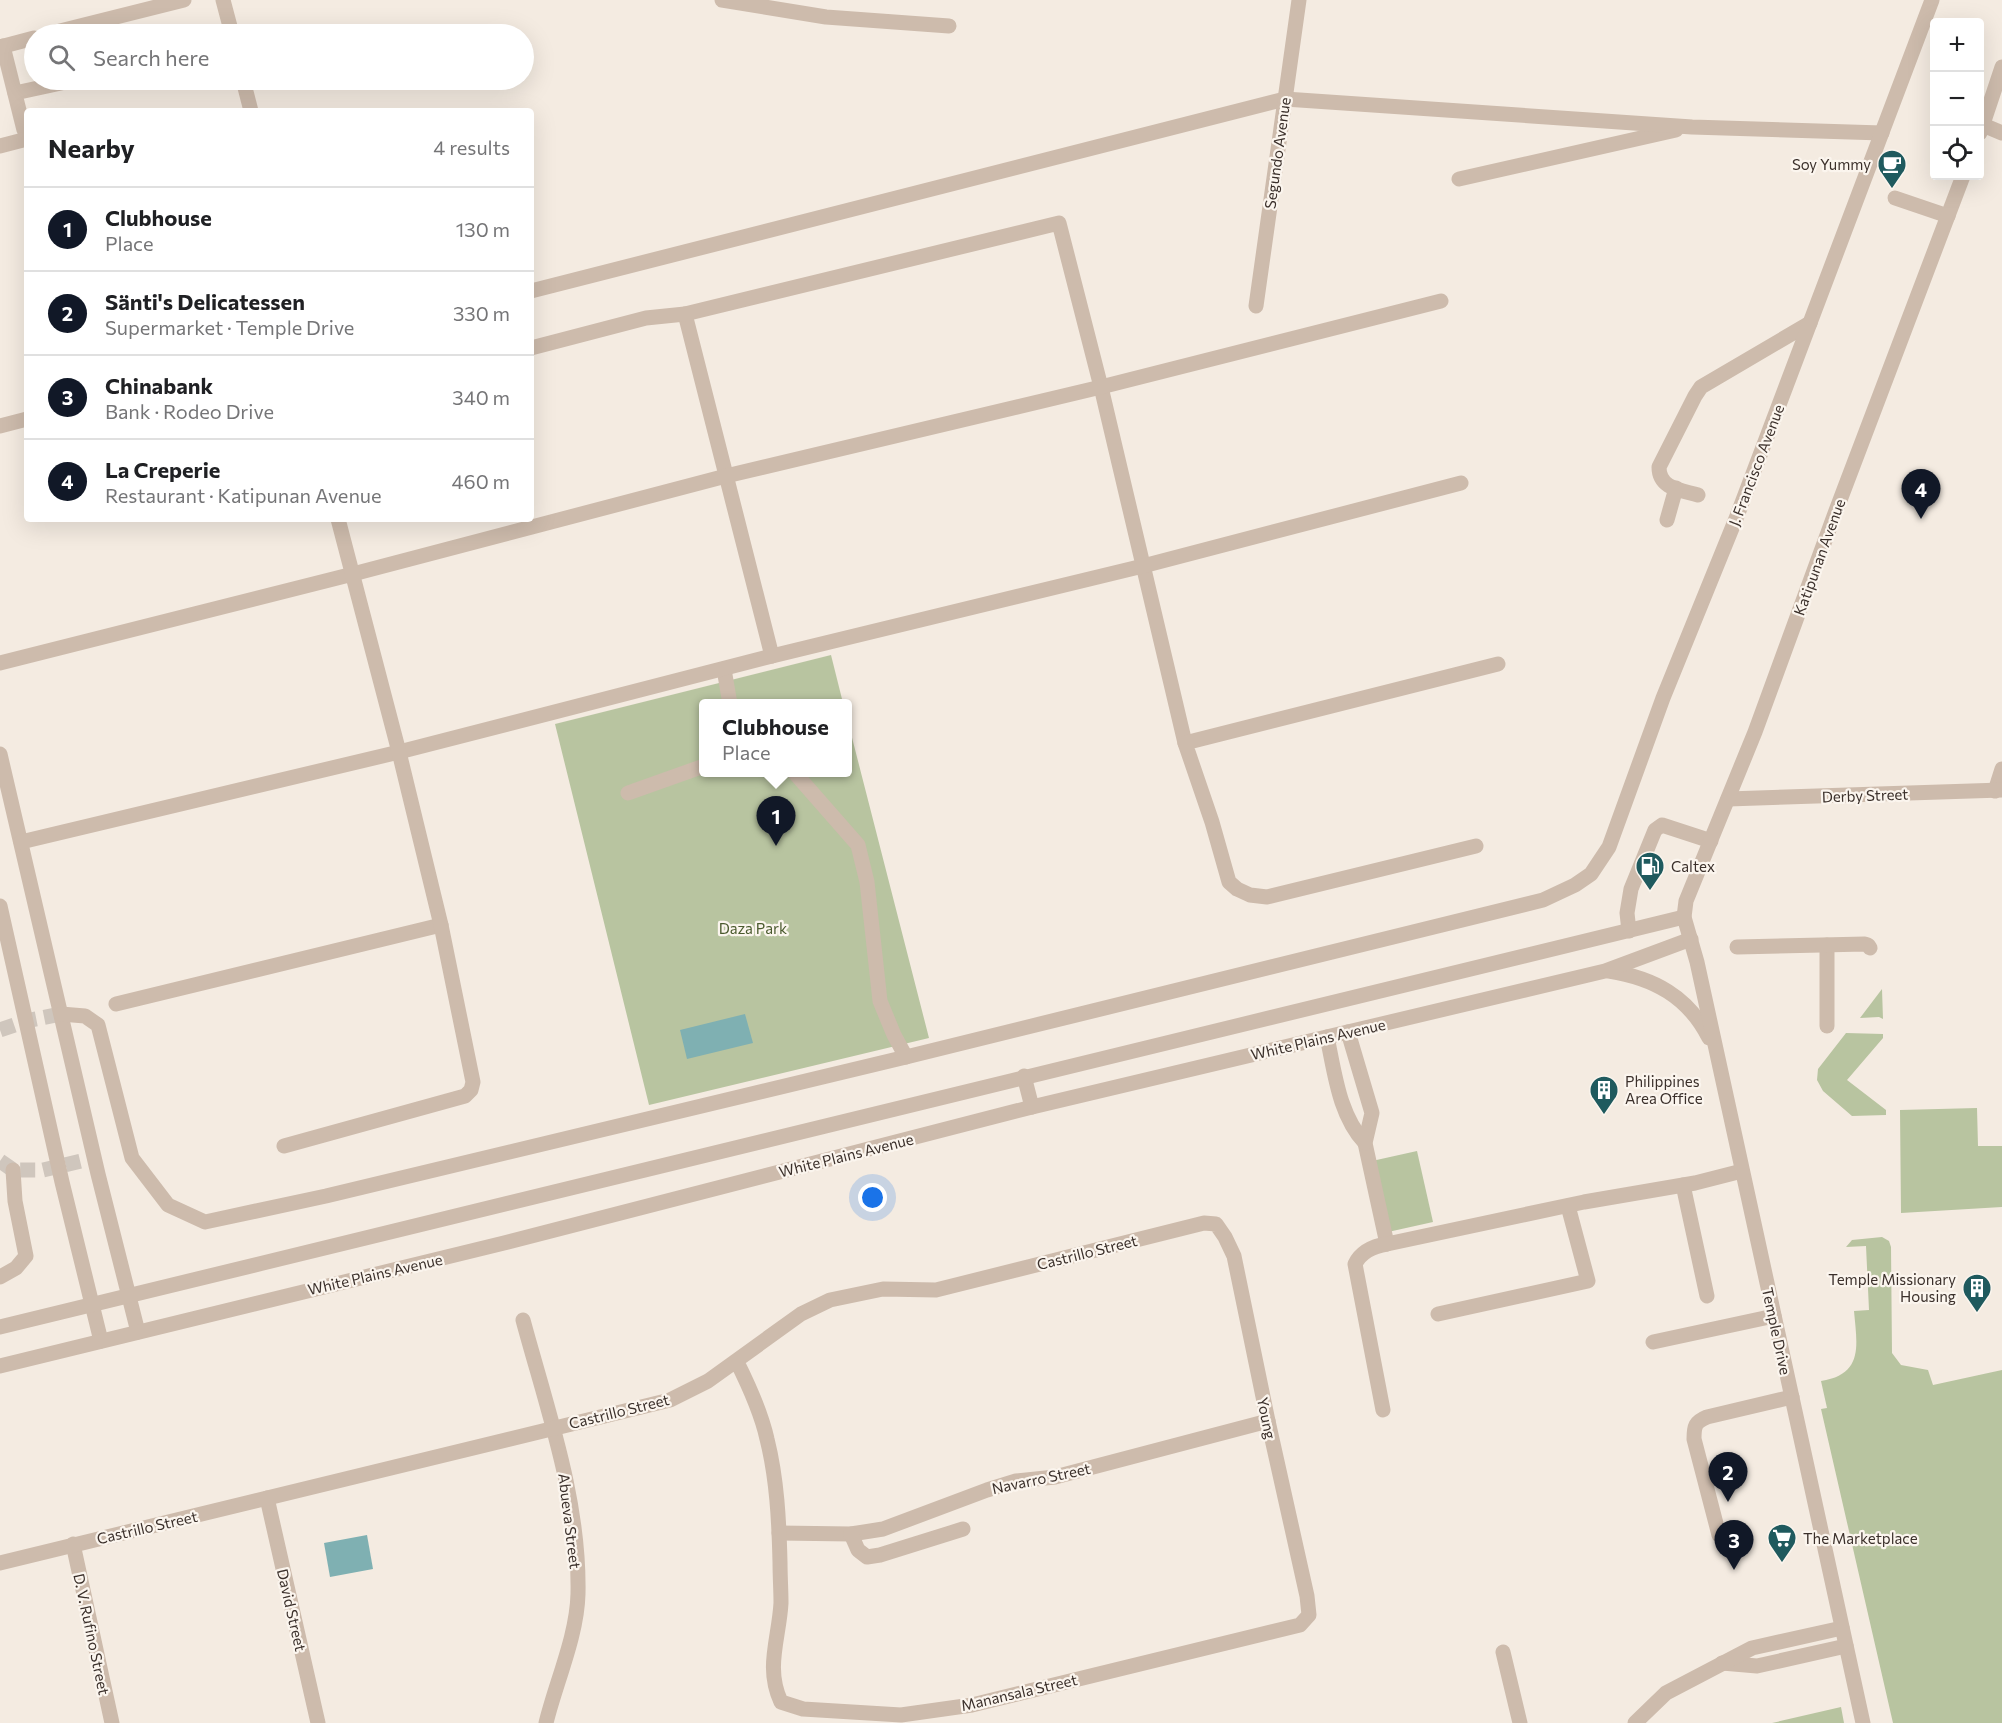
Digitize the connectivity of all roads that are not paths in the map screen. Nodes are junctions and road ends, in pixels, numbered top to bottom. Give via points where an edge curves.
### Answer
1 (184, 0) edge
2 (223, 0) edge
3 (722, 0) edge
4 (1299, 0) edge
5 (1932, 0) edge
6 (88, 24) edge
7 (229, 24) edge
8 (949, 26) dead end
9 (24, 40) edge
10 (2, 46) edge
11 (2002, 67) edge
12 (29, 90) edge
13 (246, 90) edge
14 (15, 93) junction
15 (1285, 99) junction
16 (251, 108) edge
17 (1982, 126) edge
18 (24, 127) edge
19 (1692, 127) junction
20 (1984, 130) edge
21 (1882, 133) junction
22 (2002, 133) edge
23 (24, 135) edge
24 (0, 146) edge
25 (1459, 179) dead end
26 (1962, 180) edge
27 (1895, 198) dead end
28 (1948, 216) junction
29 (534, 290) edge
30 (1441, 301) dead end
31 (1256, 306) dead end
32 (686, 314) junction
33 (1810, 323) junction
34 (534, 347) edge
35 (1101, 387) junction
36 (24, 420) edge
37 (0, 426) edge
38 (726, 476) junction
39 (1461, 483) dead end
40 (1676, 488) junction
41 (1698, 495) dead end
42 (1667, 520) dead end
43 (339, 522) edge
44 (1143, 566) junction
45 (353, 574) junction
46 (772, 656) junction
47 (0, 663) edge
48 (1498, 664) dead end
49 (724, 669) junction
50 (729, 699) edge
51 (1185, 742) junction
52 (399, 752) junction
53 (0, 754) edge
54 (699, 768) edge
55 (2002, 769) edge
56 (798, 777) edge
57 (1998, 790) edge
58 (628, 793) dead end
59 (1728, 799) junction
60 (1712, 841) junction
61 (21, 842) junction
62 (1476, 846) dead end
63 (0, 906) edge
64 (1684, 917) junction
65 (441, 925) junction
66 (1629, 931) junction
67 (1691, 939) junction
68 (1827, 945) junction
69 (1737, 947) dead end
70 (1870, 948) dead end
71 (1605, 971) junction
72 (116, 1004) dead end
73 (61, 1014) junction
74 (1827, 1026) dead end
75 (1348, 1032) junction
76 (1327, 1037) junction
77 (1717, 1054) junction
78 (906, 1057) junction
79 (1024, 1076) junction
80 (1032, 1107) junction
81 (1365, 1143) junction
82 (284, 1146) dead end
83 (13, 1170) dead end
84 (1742, 1171) junction
85 (1683, 1185) junction
86 (1568, 1206) junction
87 (1216, 1224) joint
88 (1387, 1244) junction
89 (0, 1277) edge
90 (128, 1295) junction
91 (1707, 1296) dead end
92 (93, 1304) junction
93 (1438, 1314) dead end
94 (1774, 1316) junction
95 (523, 1320) dead end
96 (0, 1327) edge
97 (138, 1332) junction
98 (101, 1341) junction
99 (1653, 1342) dead end
100 (737, 1362) junction
101 (0, 1366) edge
102 (1792, 1397) junction
103 (1383, 1410) dead end
104 (1268, 1421) junction
105 (552, 1428) junction
106 (267, 1498) junction
107 (963, 1529) dead end
108 (779, 1533) junction
109 (851, 1534) junction
110 (1719, 1535) dead end
111 (73, 1544) junction
112 (0, 1563) edge
113 (1308, 1615) joint
114 (1842, 1628) junction
115 (1768, 1645) junction
116 (1846, 1646) junction
117 (1503, 1652) dead end
118 (1771, 1662) junction
119 (1722, 1663) junction
120 (1519, 1720) edge
121 (111, 1723) edge
122 (318, 1723) edge
123 (546, 1723) edge
124 (1635, 1723) edge
125 (1863, 1723) edge

1 - 6 street
2 - 7 street
3 - 8 street via 826,17
4 - 15 street, Segundo Avenue
5 - 21 street, J. Francisco Avenue
9 - 10 street
10 - 14 street
11 - 17 street
12 - 14 street
13 - 16 street
14 - 18 street
15 - 19 street
15 - 29 street
15 - 31 street, Segundo Avenue
19 - 21 street
19 - 25 street
20 - 22 street
21 - 33 street, J. Francisco Avenue
23 - 24 street
26 - 28 street, Katipunan Avenue
27 - 28 street
28 - 59 street, Katipunan Avenue
30 - 35 street
32 - 34 street via 646,318
32 - 35 street via 1059,223
32 - 38 street
33 - 40 street via 1701,387 1659,467 1662,481
33 - 78 street, J. Francisco Avenue via 1609,847 1591,874 1543,900
35 - 38 street
35 - 44 street
36 - 37 street
38 - 45 street
38 - 46 street
39 - 44 street
40 - 41 street
40 - 42 street
43 - 45 street
44 - 46 street
44 - 51 street
45 - 47 street
45 - 52 street
46 - 49 street
48 - 51 street
49 - 50 street
49 - 52 street
51 - 62 street via 1229,882 1250,895 1267,897
52 - 61 street
52 - 65 street
53 - 61 street
54 - 58 street
55 - 57 street
56 - 78 street via 858,845 867,882 880,1001
57 - 59 street, Derby Street
59 - 60 street, Katipunan Avenue
60 - 64 street, Katipunan Avenue via 1686,901
60 - 66 street via 1662,825 1655,830 1631,890
61 - 73 street
63 - 92 street
64 - 66 street
64 - 67 street
65 - 72 street
65 - 82 street via 473,1082 471,1090 465,1096
66 - 79 street
67 - 71 street, White Plains Avenue
67 - 77 street, Temple Drive
68 - 69 street
68 - 70 street via 1865,944
68 - 74 street
71 - 75 street, White Plains Avenue
71 - 77 street via 1633,975 1669,992 1702,1024
73 - 78 street, J. Francisco Avenue via 86,1016 98,1025 132,1158 168,1205 205,1222
73 - 90 street
75 - 76 street, White Plains Avenue
75 - 81 street via 1372,1113
76 - 80 street, White Plains Avenue
76 - 81 street via 1345,1111
77 - 84 street, Temple Drive
79 - 80 street
79 - 90 street
80 - 97 street, White Plains Avenue via 516,1240
81 - 88 street
83 - 89 street via 26,1256 16,1268
84 - 85 street
84 - 94 street, Temple Drive
85 - 86 street
85 - 91 street
86 - 88 street
86 - 93 street via 1588,1281
87 - 100 street, Castrillo Street via 1204,1223 936,1290 883,1289 830,1300 801,1314
87 - 104 street, Young via 1234,1256
88 - 103 street via 1367,1251 1355,1264
90 - 92 street
90 - 97 street
92 - 96 street
92 - 98 street
94 - 99 street
94 - 102 street, Temple Drive
95 - 105 street, Abueva Street
97 - 98 street, White Plains Avenue
98 - 101 street, White Plains Avenue
100 - 105 street, Castrillo Street via 670,1400
100 - 108 street, Manansala Street via 767,1438
102 - 110 street via 1707,1417 1698,1420 1694,1427
102 - 114 street, Temple Drive
104 - 109 street, Navarro Street via 1055,1477 1016,1481 883,1529
104 - 113 street, Young
105 - 106 street, Castrillo Street
105 - 123 street, Abueva Street via 567,1483 578,1595 569,1646
106 - 111 street, Castrillo Street
106 - 122 street, David Street
107 - 109 street via 867,1557 858,1550
108 - 109 street, Navarro Street
108 - 113 street, Manansala Street via 781,1604 772,1667 775,1689 781,1702 803,1708 901,1715 972,1705 1300,1625
111 - 112 street, Castrillo Street
111 - 121 street, D. V. Rufino Street
114 - 115 street
114 - 116 street, Temple Drive
115 - 118 street
115 - 119 street via 1752,1648
116 - 118 street
116 - 125 street, Temple Drive
117 - 120 street
118 - 119 street via 1757,1666
119 - 124 street via 1666,1692

